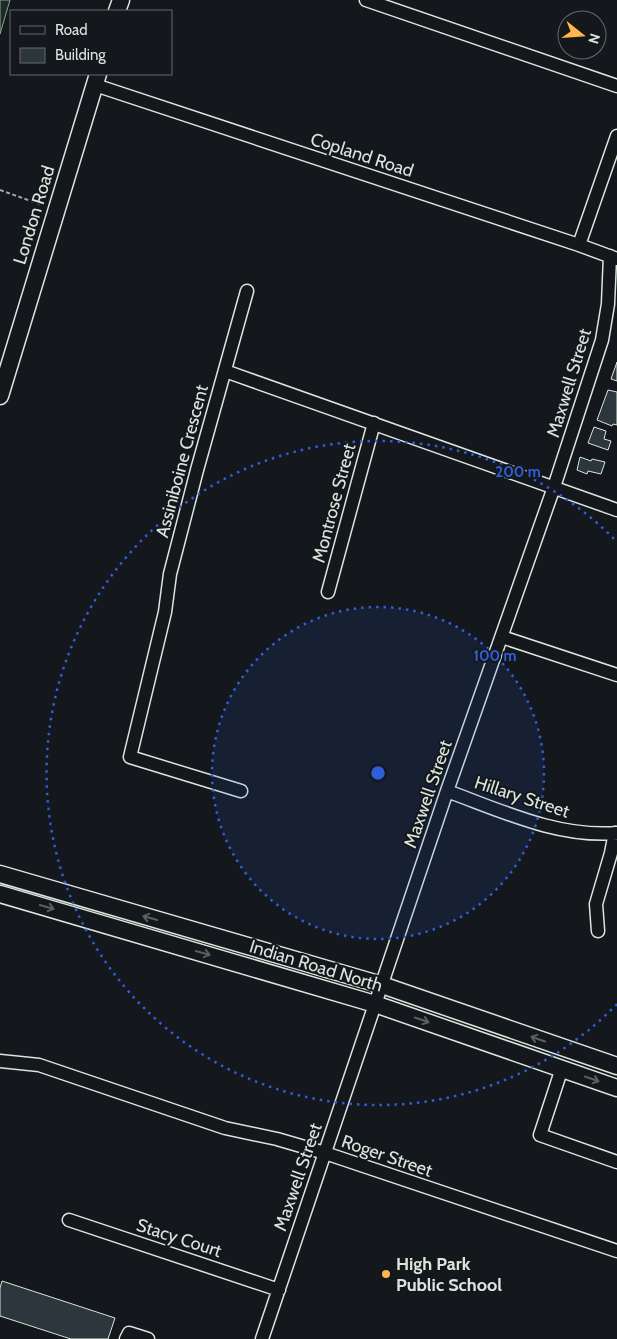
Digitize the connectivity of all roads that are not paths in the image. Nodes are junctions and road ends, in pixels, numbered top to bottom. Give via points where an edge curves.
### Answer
1 (366, 0) edge
2 (96, 79) edge
3 (617, 86) edge
4 (617, 136) edge
5 (579, 245) junction
6 (614, 258) edge
7 (247, 291) dead end
8 (224, 371) junction
9 (0, 396) edge
10 (374, 423) junction
11 (554, 487) junction
12 (617, 510) edge
13 (328, 592) dead end
14 (502, 637) junction
15 (617, 675) edge
16 (241, 791) dead end
17 (447, 791) junction
18 (616, 833) edge
19 (0, 874) edge
20 (0, 894) edge
21 (598, 930) dead end
22 (382, 985) junction
23 (376, 1004) junction
24 (0, 1061) edge
25 (617, 1066) edge
26 (562, 1068) junction
27 (617, 1088) edge
28 (325, 1153) junction
29 (617, 1162) edge
30 (69, 1220) dead end
31 (617, 1251) edge
32 (279, 1290) junction
33 (126, 1339) edge
34 (148, 1339) edge
35 (262, 1339) edge

1 - 3 street
2 - 5 street, Copland Road
2 - 9 main road, London Road
4 - 5 street
5 - 6 street, Copland Road
6 - 11 street, Maxwell Street via 602,340
7 - 8 street
8 - 10 street, Assiniboine Crescent
8 - 16 street, Assiniboine Crescent via 170,574 165,612 130,758
10 - 11 street, Assiniboine Crescent
10 - 13 street, Montrose Street
11 - 12 street, Assiniboine Crescent
11 - 14 street, Maxwell Street
14 - 15 street
14 - 17 street, Maxwell Street
17 - 18 street, Hillary Street via 562,830
17 - 22 street, Maxwell Street
18 - 21 street via 596,904
22 -> 19 main road, Indian Road North
20 -> 23 main road, Indian Road North
22 - 23 street, Maxwell Street
25 -> 22 main road, Indian Road North
23 -> 26 main road, Indian Road North
23 - 28 street, Maxwell Street
24 - 28 street, Roger Street via 39,1065 225,1128
26 -> 27 main road, Indian Road North
26 - 29 street via 540,1135
28 - 31 street, Roger Street
28 - 32 street, Maxwell Street
30 - 32 street, Stacy Court
32 - 35 street, Maxwell Street
33 - 34 street via 129,1333

